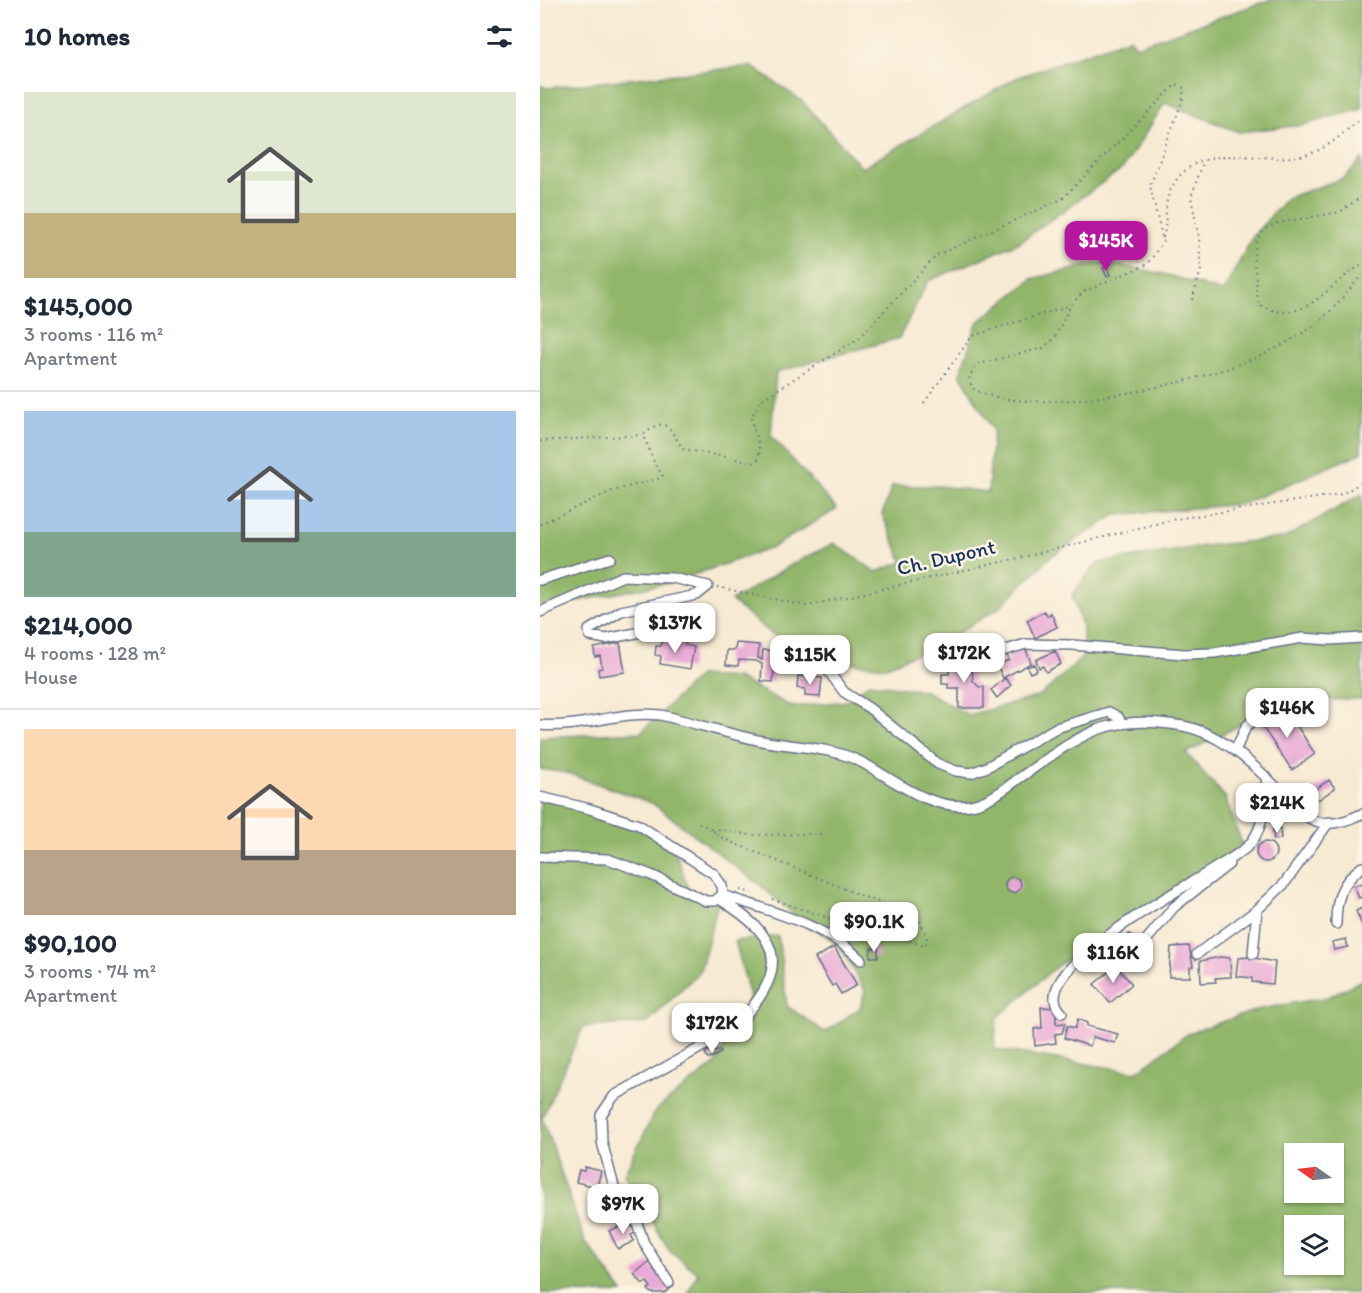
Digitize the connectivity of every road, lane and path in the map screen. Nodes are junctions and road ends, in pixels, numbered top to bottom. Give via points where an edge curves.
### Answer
1 (1362, 118) edge
2 (1204, 160) junction
3 (1362, 196) edge
4 (1163, 241) junction
5 (1362, 265) edge
6 (1362, 275) edge
7 (1192, 300) dead end
8 (1071, 305) junction
9 (924, 403) dead end
10 (644, 435) junction
11 (540, 441) edge
12 (1362, 482) edge
13 (540, 525) edge
14 (610, 558) dead end
15 (540, 580) edge
16 (708, 586) junction
17 (540, 612) edge
18 (676, 625) dead end
19 (1362, 638) edge
20 (999, 652) dead end
21 (785, 666) dead end
22 (1260, 713) dead end
23 (1122, 724) junction
24 (540, 725) edge
25 (1235, 751) junction
26 (1267, 778) junction
27 (1281, 792) junction
28 (540, 796) edge
29 (1362, 814) edge
30 (1263, 819) junction
31 (1329, 822) junction
32 (699, 823) dead end
33 (713, 830) junction
34 (821, 834) dead end
35 (1248, 846) junction
36 (540, 857) edge
37 (1362, 867) edge
38 (752, 893) dead end
39 (721, 894) junction
40 (763, 896) dead end
41 (1257, 910) junction
42 (1336, 924) dead end
43 (1197, 954) dead end
44 (1252, 954) dead end
45 (1133, 956) dead end
46 (861, 960) dead end
47 (1062, 1013) dead end
48 (669, 1282) dead end

1 - 2 path via 1339,138 1305,155
2 - 4 path via 1186,169 1169,191
2 - 7 path via 1191,197 1201,270
3 - 5 path via 1340,212 1264,229 1256,242 1254,259 1258,304 1283,312 1313,304
4 - 8 path via 1148,264 1083,292
4 - 10 path via 1150,186 1183,99 1184,88 1176,84 1062,199 937,255 859,338 761,400 751,417 758,440 756,463 683,448 663,424
6 - 8 path via 1311,329 1259,357 1190,379 1130,393 1065,400 1018,400 983,395 972,388 969,377 978,364 1043,348 1054,339
8 - 9 path via 972,336
10 - 11 path
10 - 13 path via 661,478 612,491
12 - 16 path, Ch. Dupont via 1342,494 1175,519 807,606
14 - 15 street
16 - 17 street via 672,578 623,576
16 - 18 street via 697,595 621,611 589,630 590,636 606,639
19 - 20 street via 1293,639 1214,653 1026,644
21 - 23 street via 826,668 844,692 938,764 956,771 971,773 987,767 1075,720 1109,712
22 - 25 street via 1246,726
23 - 24 street via 1078,737 1000,792 973,805 954,806 898,785 861,762 661,715 629,714 563,728
23 - 25 street via 1149,721 1187,727 1219,739
25 - 26 street
26 - 27 street
26 - 30 street
27 - 30 street
27 - 31 street via 1306,815 1321,823
28 - 39 street via 639,825 714,874
29 - 31 street
30 - 35 street
31 - 41 street via 1284,884
32 - 33 path
33 - 34 path via 751,836
33 - 40 path via 724,839 867,898 909,911 919,920 927,940 924,946 918,945
35 - 45 street via 1174,907
35 - 47 street via 1107,935 1070,971 1056,992 1056,1005
36 - 39 street via 608,859 706,901
37 - 42 street via 1343,884
38 - 39 path via 742,890
39 - 46 street via 807,925
39 - 48 street via 770,944 773,963 768,982 732,1030 614,1096 601,1115 601,1135 616,1194 637,1223 644,1243
41 - 43 street
41 - 44 street

